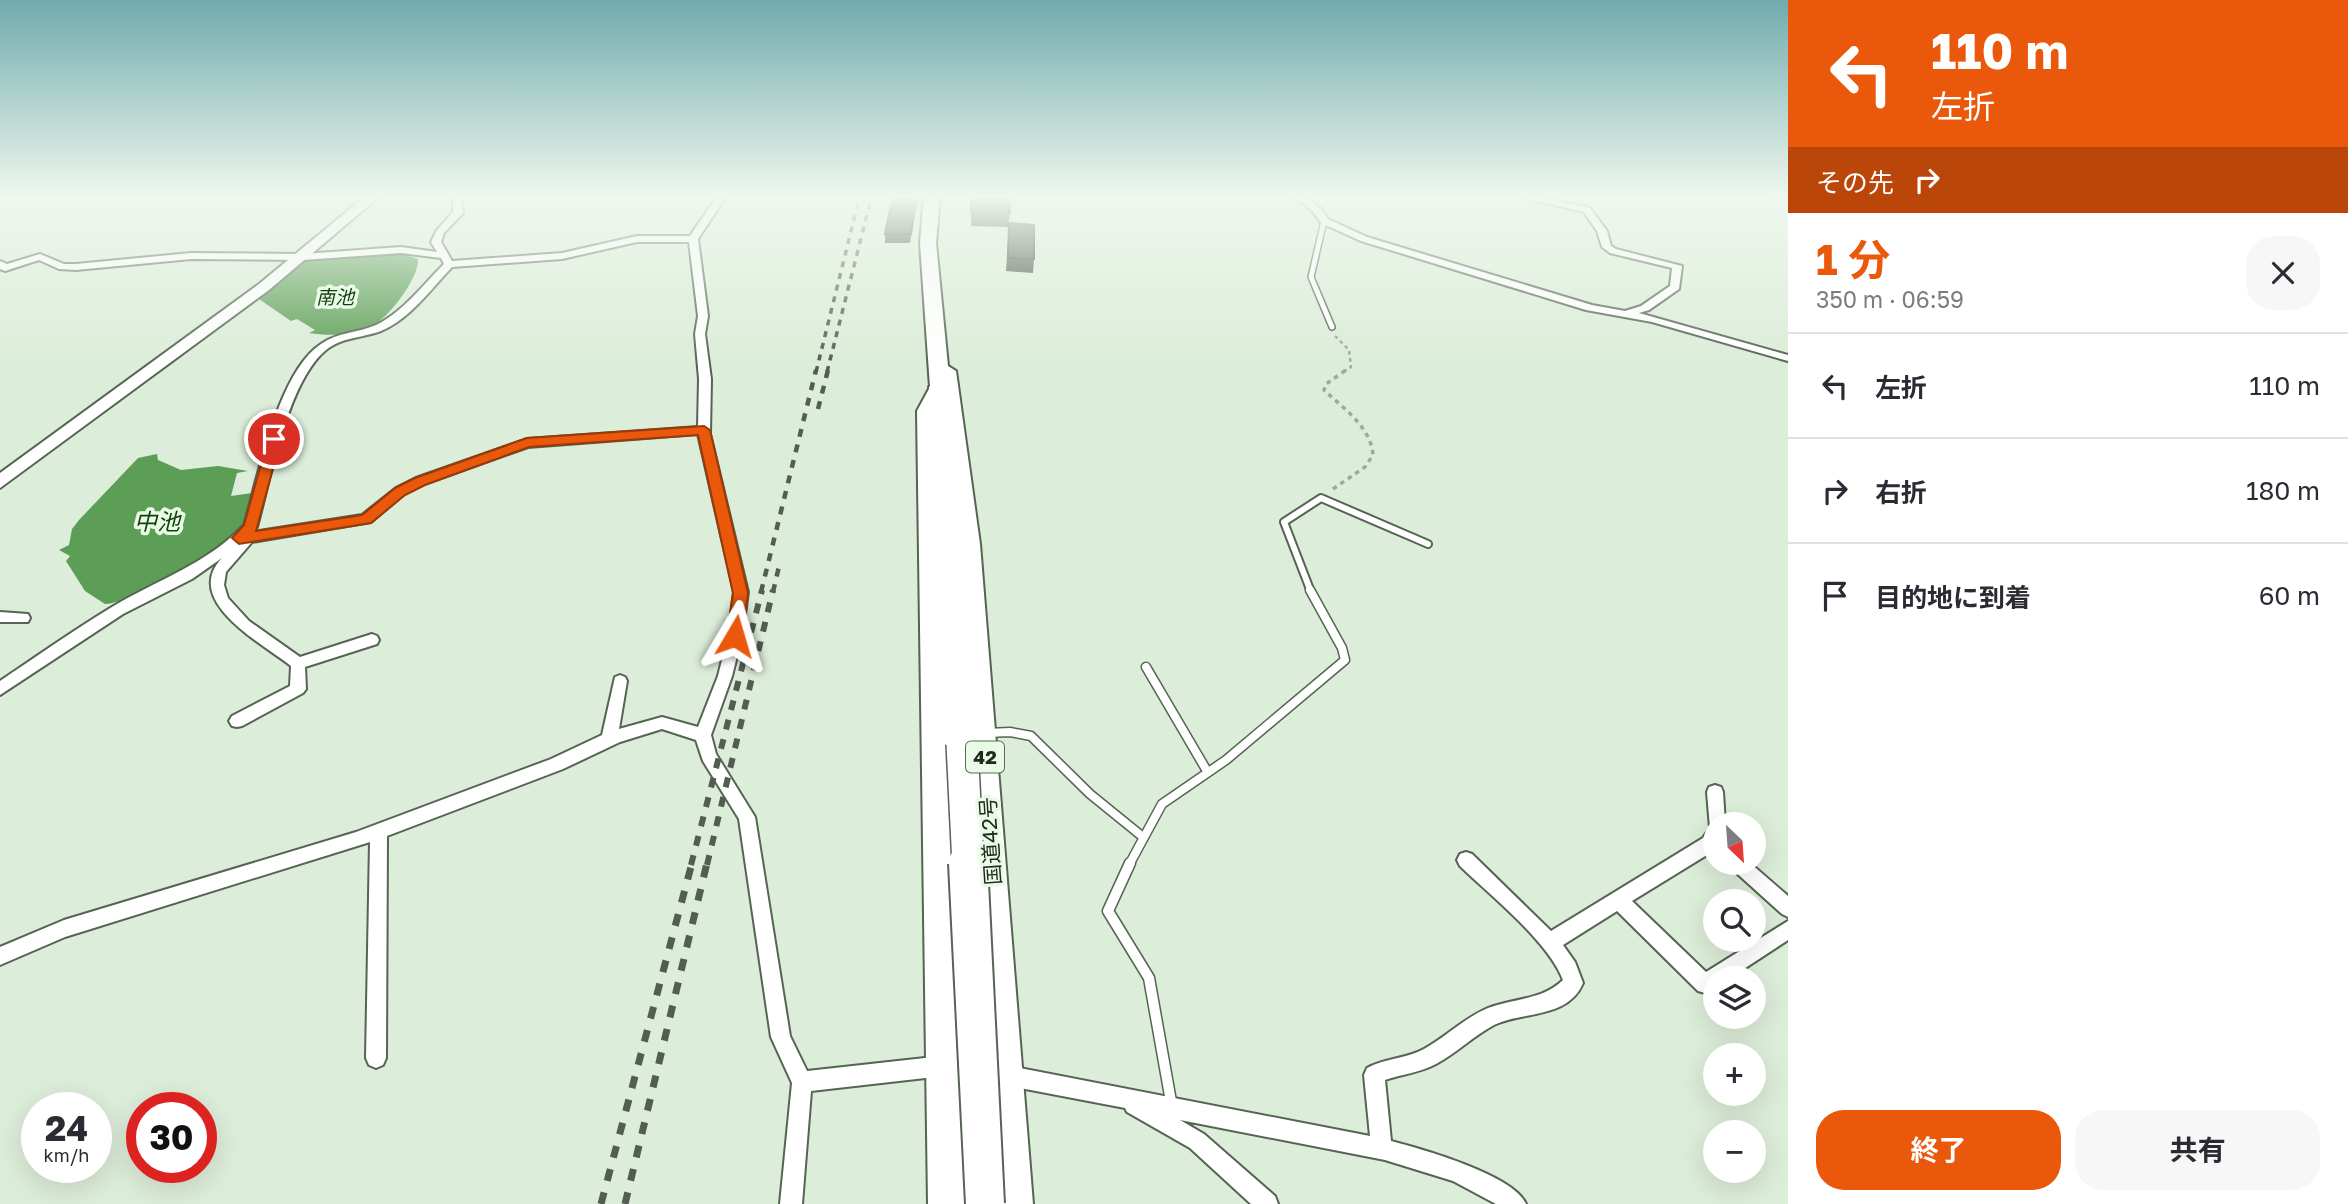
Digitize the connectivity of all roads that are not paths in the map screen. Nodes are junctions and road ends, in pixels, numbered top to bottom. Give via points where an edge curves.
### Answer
1 (310, 251) edge
2 (384, 251) edge
3 (406, 251) edge
4 (442, 251) edge
5 (583, 251) edge
6 (695, 251) edge
7 (929, 251) edge
8 (1317, 251) edge
9 (1403, 251) edge
10 (1614, 251) edge
11 (303, 257) junction
12 (447, 260) junction
13 (0, 264) edge
14 (933, 313) junction
15 (1624, 314) junction
16 (1332, 327) road end
17 (1788, 358) edge
18 (940, 387) junction
19 (704, 430) junction
20 (0, 481) edge
21 (245, 538) junction
22 (1428, 544) dead end
23 (0, 617) edge
24 (23, 618) dead end
25 (372, 640) dead end
26 (298, 664) junction
27 (1146, 667) dead end
28 (620, 681) dead end
29 (0, 690) edge
30 (237, 721) dead end
31 (703, 735) junction
32 (973, 738) junction
33 (609, 739) junction
34 (1207, 771) junction
35 (1715, 792) dead end
36 (1715, 812) edge
37 (379, 832) junction
38 (1143, 837) junction
39 (1703, 843) edge
40 (1466, 860) dead end
41 (1751, 875) edge
42 (1618, 900) junction
43 (1788, 908) edge
44 (1788, 930) edge
45 (1549, 943) junction
46 (0, 956) edge
47 (376, 1058) dead end
48 (943, 1066) junction
49 (1005, 1075) junction
50 (802, 1082) junction
51 (1124, 1099) junction
52 (1172, 1109) junction
53 (1382, 1151) junction
54 (791, 1204) edge
55 (947, 1204) edge
56 (985, 1204) edge
57 (1014, 1204) edge
58 (1267, 1204) edge
59 (1515, 1204) edge

1 - 11 street
2 - 11 street
3 - 12 street
4 - 12 street
5 - 12 street
6 - 19 street via 703,307
7 - 14 highway, 国道42号 / 42
8 - 16 lane via 1311,276
9 - 15 street
10 - 15 street via 1677,266 1675,287 1645,308
11 - 13 street via 191,256 62,267 40,257 5,268
11 - 20 street
12 - 21 street via 396,319 344,336 323,347 303,367 287,399
14 - 18 highway, 国道42号 / 42
14 - 32 highway, 国道42号 / 42 via 952,400 964,494
15 - 17 street
18 - 32 highway
18 - 48 highway, 国道42号 / 42 via 927,411
19 - 21 street via 527,443 420,481 366,519
19 - 31 street via 741,593 725,676
21 - 26 street via 219,570 218,587 229,612
21 - 29 street via 187,575 118,610
22 - 34 lane via 1321,498 1284,522 1309,588 1345,660
23 - 24 street
25 - 26 street
26 - 30 street via 298,689
27 - 34 lane
28 - 33 street
31 - 33 street via 662,723
31 - 50 street via 709,756 747,817 781,1037
32 - 38 lane via 1010,732 1031,736 1090,794
32 - 49 highway, 国道42号 / 42
32 - 56 highway, bridge
33 - 37 street via 557,764
34 - 38 lane via 1162,804
35 - 36 street
37 - 46 street via 64,929
37 - 47 street
38 - 52 lane via 1108,911 1149,978
39 - 42 street
40 - 45 street
41 - 43 street
42 - 44 street via 1705,984
42 - 45 street
45 - 53 street via 1571,971 1574,983 1557,1001 1501,1012 1419,1062 1390,1066 1374,1075
48 - 49 street
48 - 50 street
48 - 55 highway, 国道42号 / 42
49 - 51 street
49 - 57 highway, 国道42号 / 42
50 - 54 street
51 - 52 street
51 - 58 street via 1197,1141
52 - 53 street
53 - 59 street via 1470,1177 1492,1186

